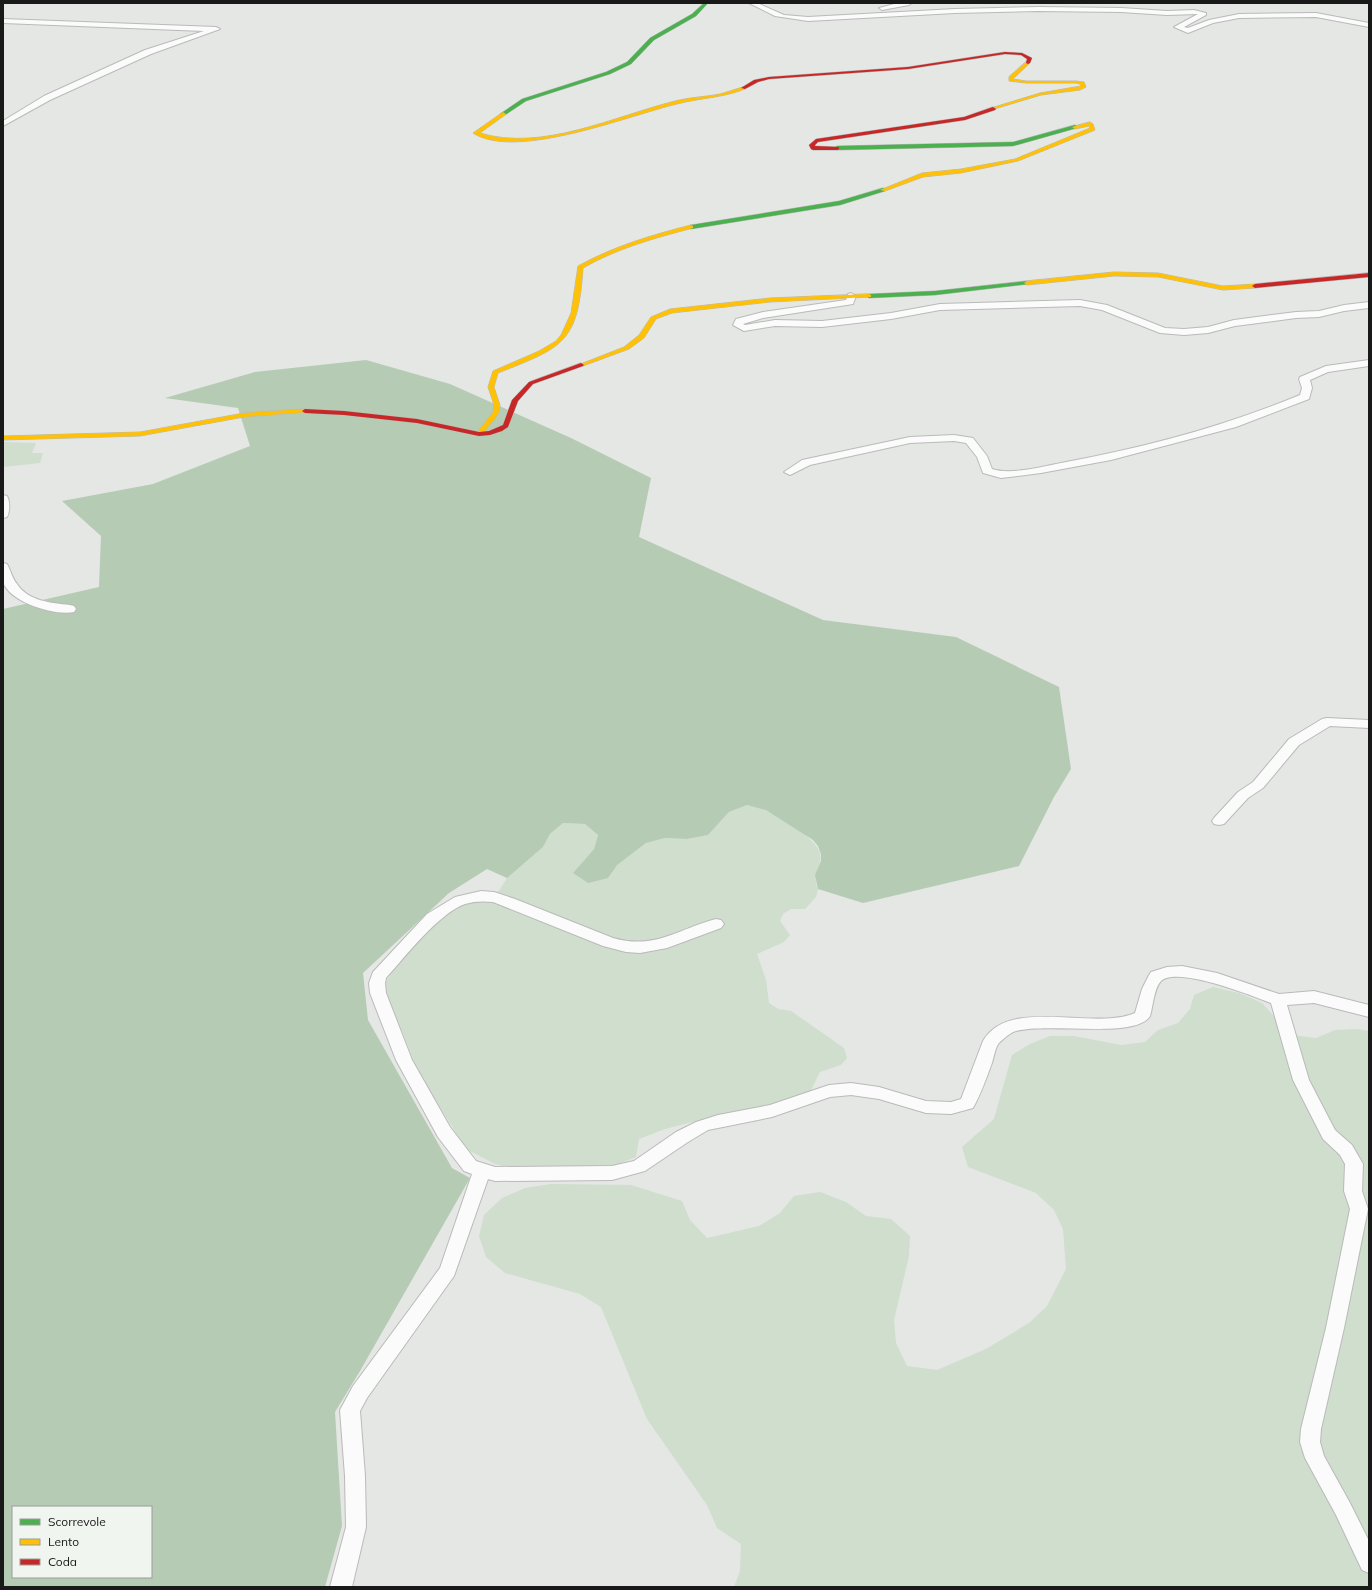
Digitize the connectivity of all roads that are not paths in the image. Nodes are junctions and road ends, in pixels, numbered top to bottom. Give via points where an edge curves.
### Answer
1 (706, 3) edge
2 (752, 3) edge
3 (909, 3) edge
4 (831, 18) junction
5 (3, 20) edge
6 (1369, 25) edge
7 (3, 124) edge
8 (1369, 275) edge
9 (851, 296) junction
10 (1369, 304) edge
11 (1369, 363) edge
12 (479, 434) junction
13 (3, 438) edge
14 (790, 472) dead end
15 (3, 498) edge
16 (3, 515) edge
17 (3, 567) edge
18 (70, 609) dead end
19 (1369, 724) edge
20 (1219, 821) dead end
21 (716, 924) dead end
22 (1278, 1000) junction
23 (1369, 1011) edge
24 (482, 1172) junction
25 (1369, 1563) edge
26 (341, 1587) edge

1 - 12 street via 694,15 652,39 629,63 608,73 524,100 476,133 506,140 540,138 679,101 730,93 769,78 908,68 1005,53 1022,54 1030,58 1029,62 1011,78 1012,80 1076,82 1082,83 1084,87 1040,94 965,118 816,141 812,145 813,148 821,150 1004,145 1085,124 1090,124 1093,129 1016,160 961,171 922,175 871,195 840,203 680,229 589,261 580,267 570,324 564,338 495,372 491,383 497,408 493,419
2 - 4 street via 791,18
3 - 4 street
4 - 6 street via 942,12 1099,9 1204,14 1178,27 1188,31 1211,21 1239,16 1316,15
5 - 7 street via 216,30 148,52 47,98
8 - 9 street via 1223,288 1158,275 1114,274 935,293
9 - 10 street via 850,302 763,315 740,321 738,325 744,328 775,323 822,324 940,307 1080,303 1104,307 1163,331 1184,332 1208,330 1234,323 1319,314
9 - 12 street via 763,299 673,311 656,316 640,339 625,349 530,383 514,400 506,426 490,433
11 - 14 street via 1326,369 1304,379 1307,388 1305,397 1271,411 1232,425 1111,457 1001,475 987,471 982,456 969,440 910,440 806,462
12 - 13 street via 417,421 304,411 244,415 140,434
15 - 16 street
17 - 18 street via 10,584 28,601 41,606
19 - 20 street via 1326,722 1294,742 1258,785 1243,795
21 - 24 street via 666,942 640,948 608,942 494,897 482,896 460,900 432,918 379,976 378,993 404,1060 444,1132 470,1166
22 - 23 street via 1314,998
22 - 24 street via 1199,974 1170,972 1154,979 1142,1016 1131,1021 1038,1022 1008,1027 991,1042 967,1104 951,1108 926,1107 878,1093 851,1089 829,1090 772,1111 702,1126 639,1166 612,1173
22 - 25 street via 1301,1080 1329,1134 1346,1150 1354,1164 1353,1191 1359,1209 1310,1442 1315,1458
24 - 26 street via 448,1271 360,1392 350,1410 356,1527

